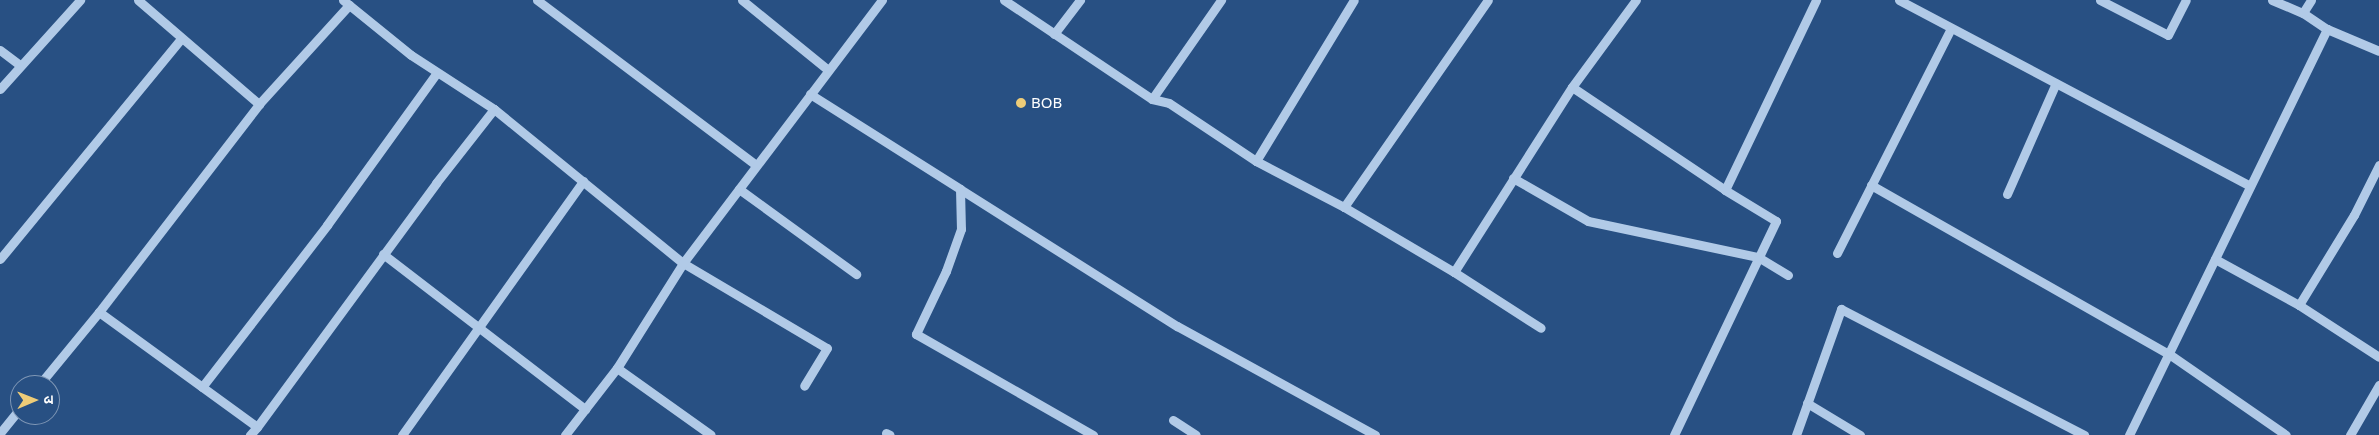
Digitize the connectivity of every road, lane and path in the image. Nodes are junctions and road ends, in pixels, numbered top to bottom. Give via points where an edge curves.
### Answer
1 (80, 0) edge
2 (138, 0) edge
3 (537, 0) edge
4 (742, 0) edge
5 (882, 0) edge
6 (1004, 0) edge
7 (1080, 0) edge
8 (1221, 0) edge
9 (1354, 0) edge
10 (1488, 0) edge
11 (1636, 0) edge
12 (1816, 0) edge
13 (1899, 0) edge
14 (2100, 0) edge
15 (2186, 0) edge
16 (2272, 0) edge
17 (2311, 0) edge
18 (346, 3) edge
19 (2304, 13) junction
20 (1951, 28) junction
21 (2327, 29) junction
22 (1054, 34) junction
23 (181, 39) junction
24 (0, 50) edge
25 (2379, 51) edge
26 (20, 65) junction
27 (828, 70) junction
28 (436, 74) junction
29 (2056, 83) junction
30 (1572, 87) junction
31 (0, 89) edge
32 (810, 94) junction
33 (1152, 99) junction
34 (259, 104) junction
35 (494, 109) junction
36 (1256, 162) junction
37 (756, 165) junction
38 (2379, 165) edge
39 (1513, 178) junction
40 (583, 181) junction
41 (1871, 185) junction
42 (2250, 186) junction
43 (739, 189) junction
44 (960, 190) junction
45 (1725, 190) junction
46 (2008, 194) dead end
47 (1344, 207) junction
48 (383, 254) junction
49 (1837, 254) dead end
50 (1758, 257) junction
51 (2215, 259) junction
52 (0, 260) edge
53 (683, 262) junction
54 (1454, 272) junction
55 (856, 274) dead end
56 (1788, 275) dead end
57 (2299, 305) junction
58 (99, 312) junction
59 (477, 327) junction
60 (1541, 328) dead end
61 (2169, 354) junction
62 (2379, 357) edge
63 (617, 368) junction
64 (47, 375) edge
65 (804, 386) dead end
66 (2379, 386) edge
67 (202, 388) junction
68 (1807, 403) junction
69 (585, 409) junction
70 (10, 420) edge
71 (1173, 420) dead end
72 (257, 428) junction
73 (0, 433) edge
74 (250, 435) edge
75 (402, 435) edge
76 (565, 435) edge
77 (711, 435) edge
78 (1093, 435) edge
79 (1196, 435) edge
80 (1375, 435) edge
81 (1674, 435) edge
82 (1796, 435) edge
83 (1860, 435) edge
84 (2084, 435) edge
85 (2129, 435) edge
86 (2286, 435) edge
87 (2350, 435) edge

1 - 26 street
2 - 23 street
3 - 37 street
4 - 27 street
5 - 27 street
6 - 22 street
7 - 22 street
8 - 33 street
9 - 36 street
10 - 47 street
11 - 30 street
12 - 45 street
13 - 20 street
14 - 15 street via 2168,34
16 - 19 street
17 - 19 street
18 - 28 street
18 - 34 street
19 - 21 street
20 - 29 street
20 - 41 street
21 - 25 street
21 - 42 street
22 - 33 street
23 - 34 street
23 - 52 street
24 - 26 street
26 - 31 street
27 - 32 street
28 - 35 street
28 - 67 street via 327,225
29 - 42 street
29 - 46 street
30 - 39 street
30 - 45 street
32 - 37 street
32 - 44 street
33 - 36 street via 1169,103
34 - 58 street
35 - 40 street
35 - 48 street
36 - 47 street
37 - 43 street
38 - 57 street via 2354,215
39 - 50 street via 1588,221
39 - 54 street
40 - 53 street
40 - 59 street
41 - 49 street
41 - 61 street
42 - 51 street
43 - 53 street
43 - 55 street
44 - 78 street via 961,229 946,271 916,334
44 - 80 street via 1177,326
45 - 50 street via 1776,221
47 - 54 street
48 - 59 street
48 - 72 street
50 - 56 street
50 - 81 street
51 - 57 street
51 - 61 street
53 - 63 street
53 - 65 street via 827,348
54 - 60 street
57 - 62 street
58 - 64 street
58 - 67 street
59 - 69 street
59 - 75 street
61 - 85 street
61 - 86 street
63 - 69 street
63 - 77 street
66 - 87 street
67 - 72 street
68 - 82 street
68 - 83 street
68 - 84 street via 1841,309
69 - 76 street
70 - 73 street
71 - 79 street
72 - 74 street

